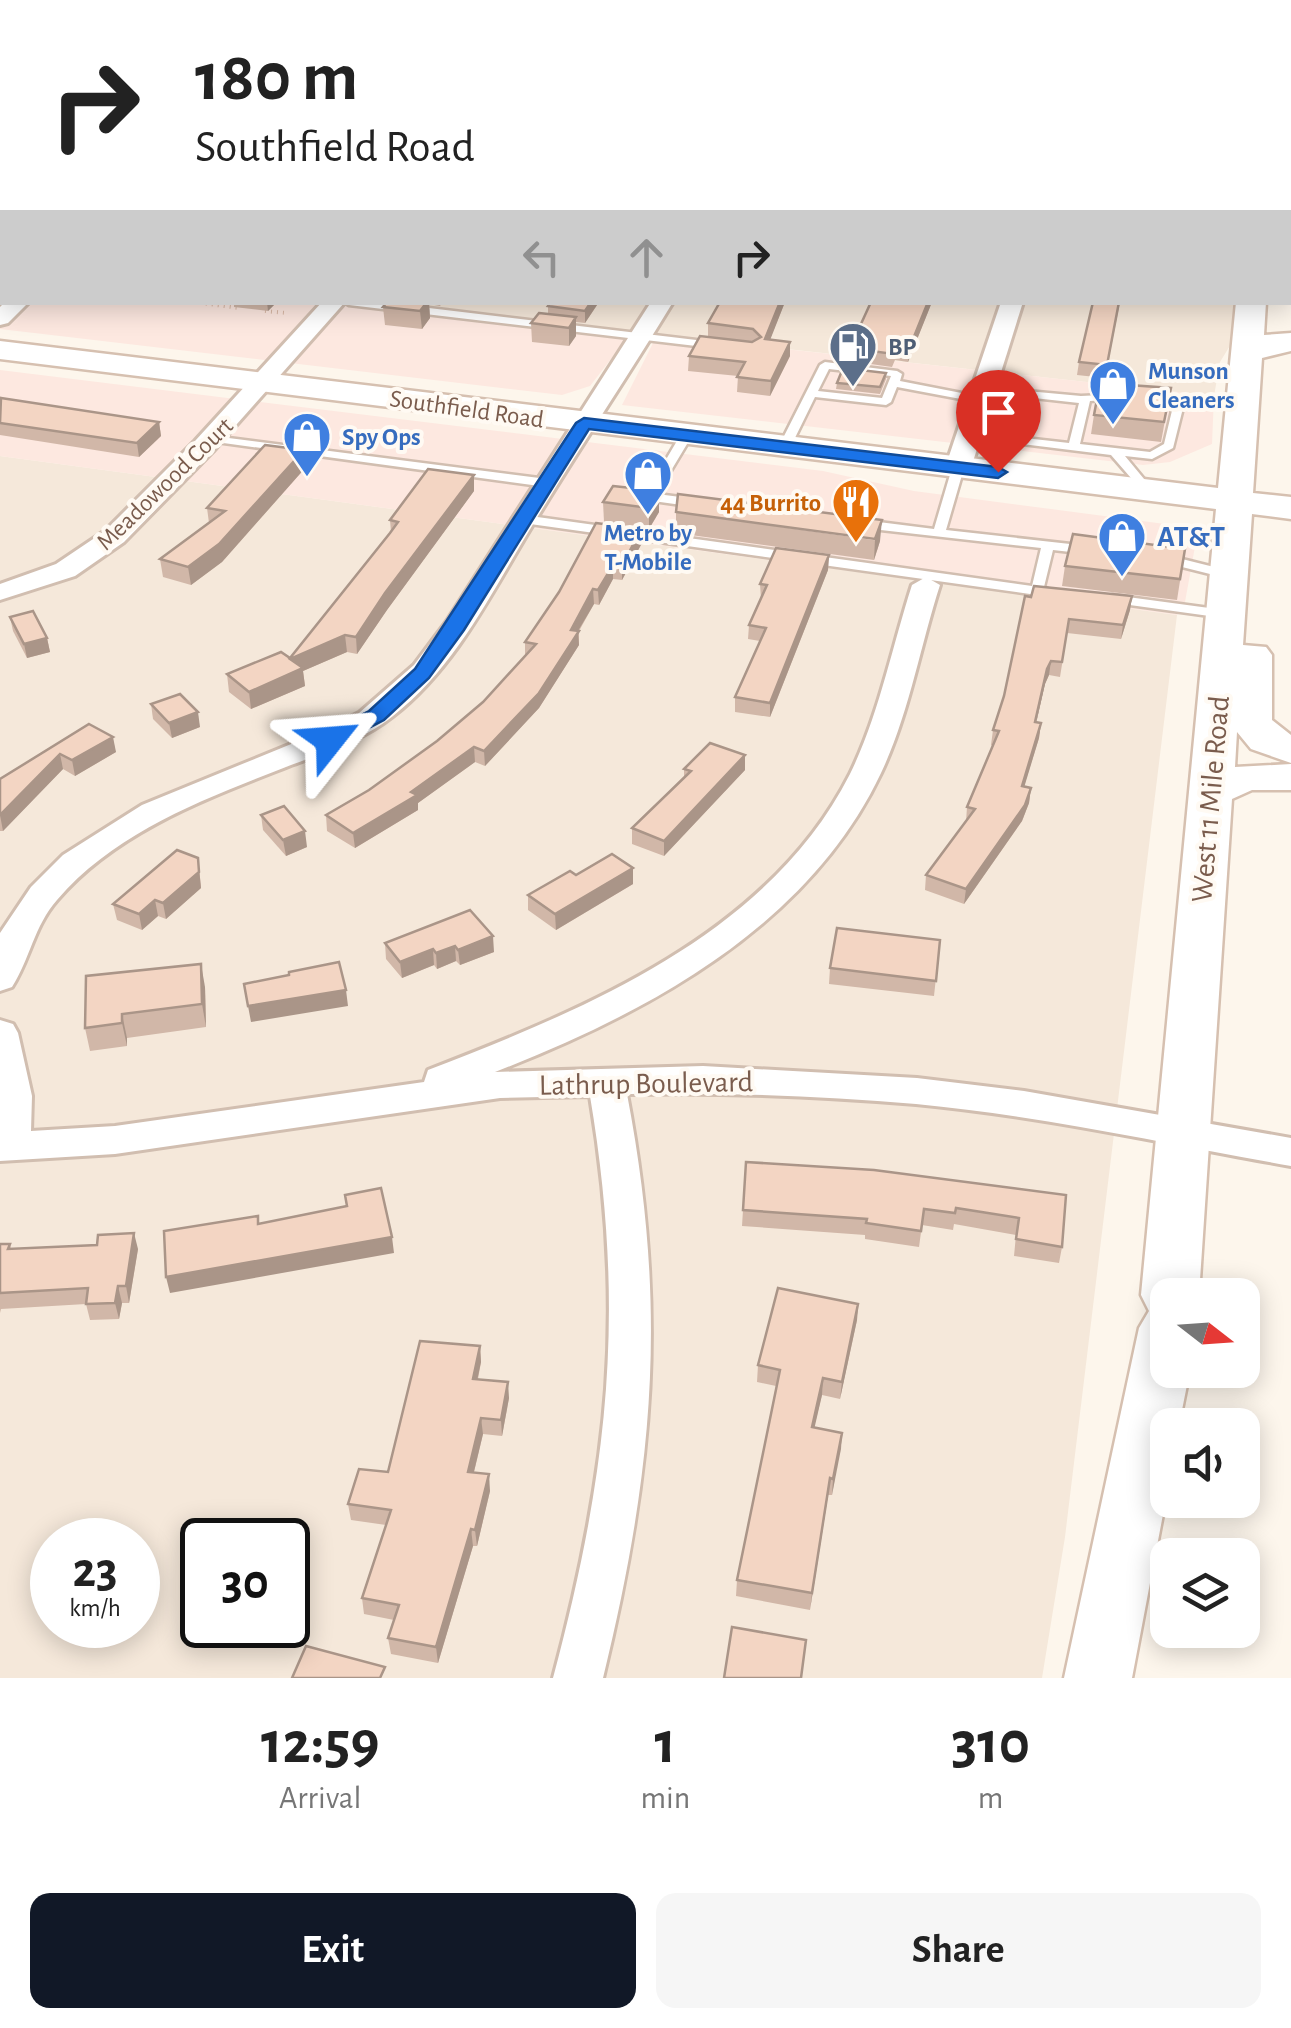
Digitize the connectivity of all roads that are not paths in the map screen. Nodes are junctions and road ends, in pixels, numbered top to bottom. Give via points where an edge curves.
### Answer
1 (332, 305) edge
2 (375, 305) edge
3 (660, 305) edge
4 (1011, 305) edge
5 (1251, 305) edge
6 (1285, 327) edge
7 (641, 336) junction
8 (734, 348) edge
9 (0, 350) edge
10 (1247, 354) junction
11 (260, 380) junction
12 (890, 386) junction
13 (811, 393) junction
14 (983, 395) junction
15 (1129, 396) edge
16 (1085, 400) junction
17 (1243, 406) junction
18 (584, 423) junction
19 (686, 434) junction
20 (214, 439) junction
21 (785, 446) junction
22 (1074, 448) junction
23 (964, 451) junction
24 (1114, 452) junction
25 (547, 483) junction
26 (1148, 491) junction
27 (708, 504) edge
28 (1263, 505) edge
29 (523, 519) junction
30 (843, 522) edge
31 (939, 534) junction
32 (1048, 544) junction
33 (1104, 552) edge
34 (1156, 558) edge
35 (1229, 581) junction
36 (926, 585) dead end
37 (1037, 591) junction
38 (0, 592) edge
39 (1064, 592) edge
40 (1100, 597) edge
41 (1278, 761) edge
42 (1211, 792) junction
43 (0, 979) edge
44 (0, 1033) edge
45 (606, 1080) junction
46 (385, 1100) junction
47 (1182, 1132) junction
48 (6, 1147) edge
49 (1291, 1152) edge
50 (1171, 1278) edge
51 (1156, 1388) edge
52 (578, 1678) edge
53 (1098, 1678) edge

1 - 11 street, Meadowood Court
2 - 7 lane
3 - 7 street
4 - 14 street
5 - 10 main road, West 11 Mile Road
6 - 10 main road
7 - 8 lane
7 - 18 street
9 - 11 main road, Southfield Road
10 - 17 main road, West 11 Mile Road
11 - 18 main road, Southfield Road
11 - 20 street, Meadowood Court
12 - 13 lane via 886,402
12 - 13 lane via 897,374 825,365 824,381
12 - 14 lane
13 - 21 lane
14 - 16 lane
14 - 23 street
15 - 16 lane
16 - 22 lane
17 - 24 lane via 1179,400 1170,446 1152,456
17 - 28 main road, West 11 Mile Road
18 - 19 main road, Southfield Road
18 - 25 street
19 - 21 main road, Southfield Road
19 - 27 lane via 650,497
20 - 25 lane
20 - 38 street, Meadowood Court via 86,559
21 - 23 main road, Southfield Road
22 - 23 lane
22 - 24 lane
23 - 26 main road, Southfield Road
23 - 31 lane
24 - 26 lane
25 - 29 street
26 - 28 main road, Southfield Road
28 - 35 main road, West 11 Mile Road
29 - 37 lane
29 - 43 street via 454,630 401,696 330,740 162,806 90,849 31,909
30 - 31 lane
31 - 32 lane
32 - 33 lane
32 - 37 lane
34 - 35 lane
35 - 40 lane
35 - 41 main road via 1257,581 1249,714
35 - 42 main road, West 11 Mile Road
36 - 46 street via 864,775 820,845 786,882 691,960 618,1002 540,1042
37 - 39 lane
41 - 42 main road
42 - 47 main road, West 11 Mile Road
44 - 48 street via 13,1096
45 - 46 street, Lathrup Boulevard
45 - 47 street, Lathrup Boulevard via 703,1078 917,1092
45 - 52 street via 626,1201 632,1344 626,1452 606,1573
46 - 48 street, Lathrup Boulevard via 116,1140
47 - 49 street, Lathrup Boulevard
47 - 50 main road, West 11 Mile Road
51 - 53 main road

